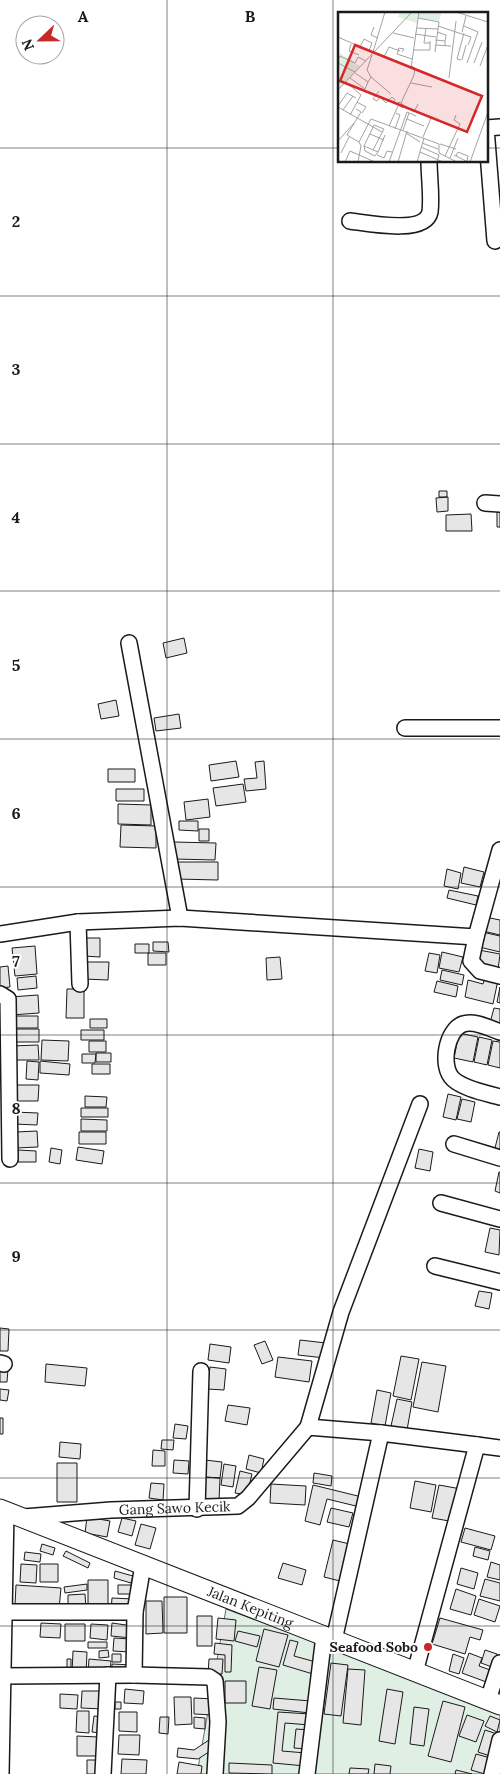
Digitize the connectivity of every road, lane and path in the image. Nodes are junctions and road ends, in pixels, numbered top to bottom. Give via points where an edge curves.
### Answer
1 (488, 153) edge
2 (429, 162) edge
3 (350, 221) dead end
4 (495, 241) dead end
5 (128, 643) dead end
6 (405, 728) dead end
7 (500, 728) edge
8 (500, 850) edge
9 (180, 918) junction
10 (78, 922) junction
11 (0, 934) edge
12 (476, 937) junction
13 (500, 976) edge
14 (80, 984) dead end
15 (4, 996) edge
16 (500, 1032) edge
17 (500, 1097) edge
18 (420, 1104) dead end
19 (454, 1144) dead end
20 (500, 1158) edge
21 (10, 1159) dead end
22 (441, 1203) dead end
23 (500, 1219) edge
24 (435, 1266) dead end
25 (500, 1282) edge
26 (201, 1370) dead end
27 (308, 1427) junction
28 (381, 1433) junction
29 (477, 1445) junction
30 (500, 1448) edge
31 (197, 1509) junction
32 (7, 1518) edge
33 (143, 1565) junction
34 (2, 1571) edge
35 (4, 1612) junction
36 (135, 1612) junction
37 (329, 1638) junction
38 (2, 1639) edge
39 (500, 1663) edge
40 (415, 1672) junction
41 (134, 1675) junction
42 (3, 1676) junction
43 (108, 1676) junction
44 (494, 1703) edge
45 (2, 1706) edge
46 (500, 1740) edge
47 (1, 1774) edge
48 (103, 1774) edge
49 (214, 1774) edge
50 (307, 1774) edge
51 (492, 1774) edge

1 - 4 street
2 - 3 street via 430,214 424,222 402,226
5 - 9 street
6 - 7 street
8 - 12 street
9 - 10 street
9 - 12 street
10 - 11 street
10 - 14 street
12 - 13 street via 472,965 480,972
15 - 21 street
16 - 17 street via 472,1022 462,1024 453,1031 445,1059 453,1080
18 - 27 street via 341,1312
19 - 20 street
22 - 23 street
24 - 25 street
26 - 31 street
27 - 28 street
27 - 31 street, Gang Sawo Kecik via 244,1503
28 - 29 street
28 - 37 street
29 - 30 street
29 - 40 street
31 - 32 street, Gang Sawo Kecik via 111,1510
32 - 33 main road, Jalan Kepiting
32 - 34 street
33 - 36 street
33 - 37 main road, Jalan Kepiting
34 - 35 street
35 - 36 street
35 - 38 street
36 - 41 street
37 - 40 main road, Jalan Kepiting
37 - 50 street
38 - 42 street
39 - 44 street
40 - 44 main road, Jalan Kepiting
41 - 43 street
41 - 49 street via 210,1677 216,1681 218,1722
42 - 43 street
42 - 45 street
43 - 48 street
45 - 47 street
46 - 51 street

